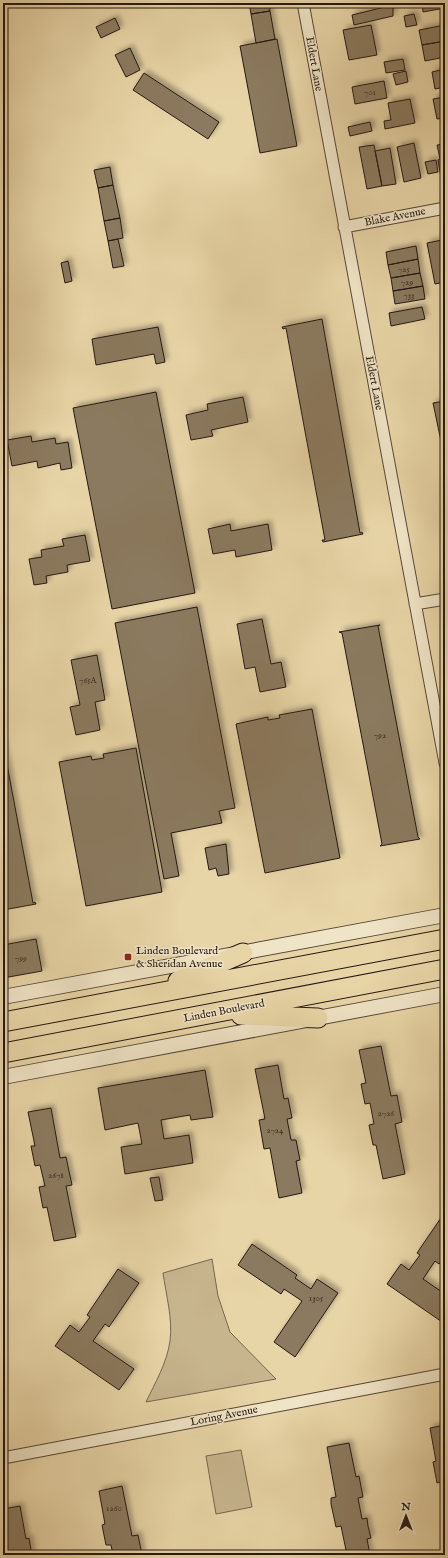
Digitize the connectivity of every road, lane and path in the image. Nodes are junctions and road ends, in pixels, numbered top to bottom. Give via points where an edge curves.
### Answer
1 (303, 3) edge
2 (445, 208) edge
3 (344, 227) junction
4 (445, 599) edge
5 (415, 604) junction
6 (445, 763) edge
7 (445, 915) edge
8 (445, 939) edge
9 (243, 952) junction
10 (445, 969) edge
11 (150, 994) junction
12 (445, 994) edge
13 (3, 997) edge
14 (208, 1014) junction
15 (318, 1018) junction
16 (3, 1022) edge
17 (3, 1053) edge
18 (3, 1077) edge
19 (445, 1374) edge
20 (3, 1458) edge

1 - 3 street, Eldert Lane
2 - 3 street, Blake Avenue
3 - 5 street, Eldert Lane
4 - 5 street
5 - 6 street, Eldert Lane
7 - 9 street
8 - 11 highway
9 - 11 highway
9 - 13 street
10 - 14 highway, Linden Boulevard
11 - 16 highway
12 - 15 street
14 - 15 highway
14 - 17 highway, Linden Boulevard
15 - 18 street
19 - 20 street, Loring Avenue

